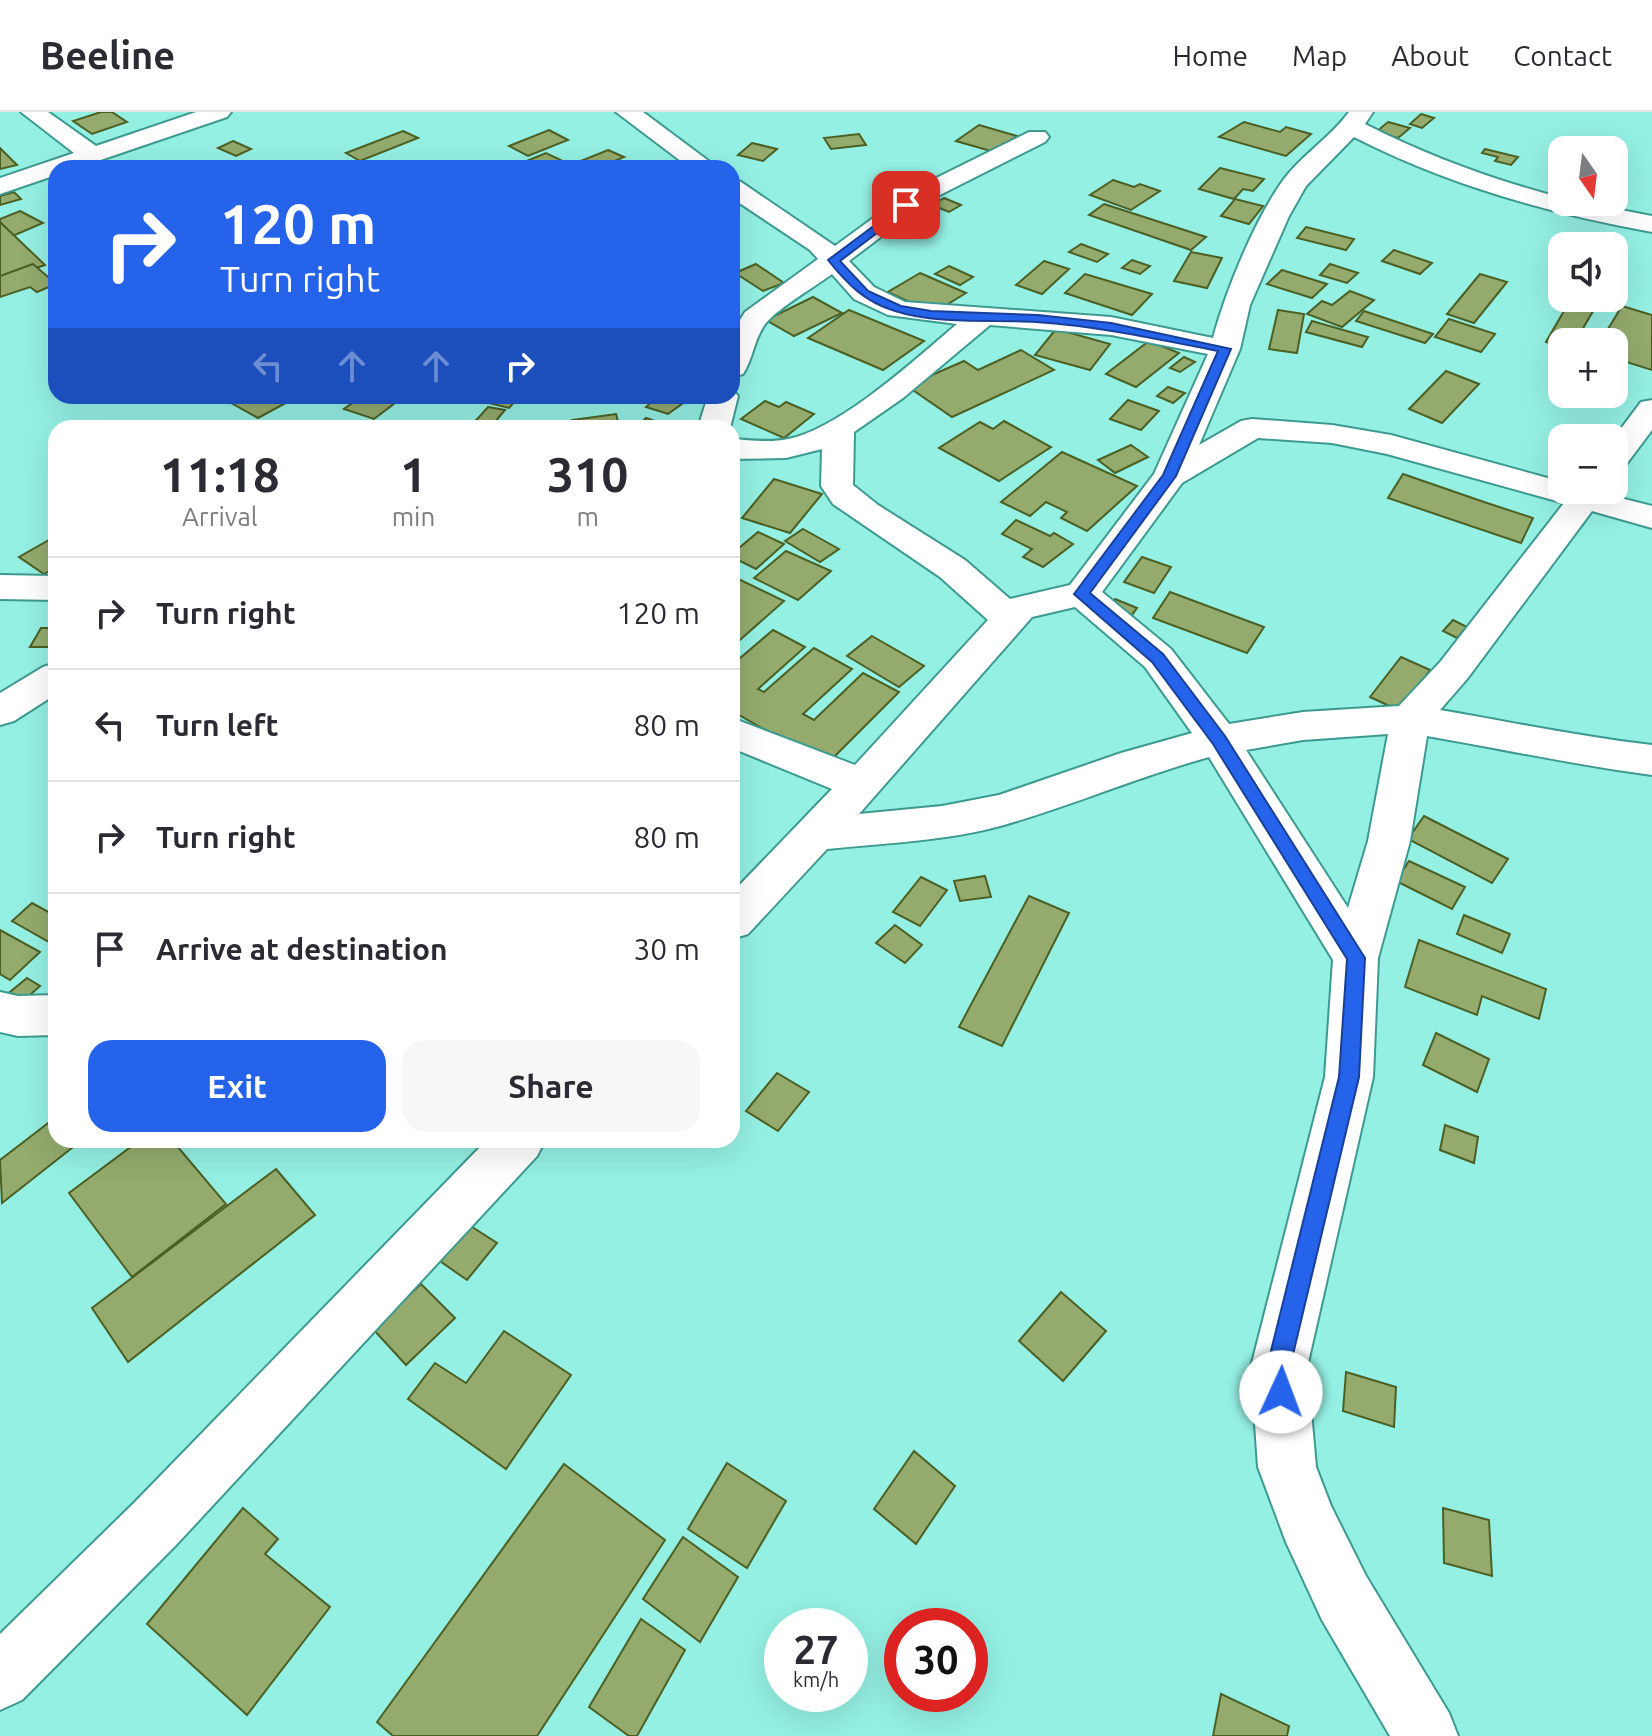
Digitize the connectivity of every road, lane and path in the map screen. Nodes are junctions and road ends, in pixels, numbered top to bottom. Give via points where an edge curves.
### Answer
1 (33, 112) edge
2 (219, 112) edge
3 (628, 112) edge
4 (1356, 119) edge
5 (1037, 137) dead end
6 (93, 155) junction
7 (78, 160) edge
8 (695, 160) edge
9 (48, 170) edge
10 (0, 186) edge
11 (740, 192) edge
12 (1652, 224) edge
13 (833, 260) junction
14 (984, 315) junction
15 (740, 344) edge
16 (1225, 349) junction
17 (1652, 409) edge
18 (838, 428) junction
19 (1628, 441) edge
20 (740, 449) edge
21 (1170, 476) junction
22 (1548, 485) edge
23 (1580, 504) edge
24 (1614, 504) edge
25 (1652, 517) edge
26 (0, 587) edge
27 (48, 588) edge
28 (1082, 594) junction
29 (1009, 621) junction
30 (48, 681) edge
31 (0, 711) edge
32 (1410, 719) junction
33 (740, 735) edge
34 (1219, 740) junction
35 (1652, 760) edge
36 (862, 784) junction
37 (816, 834) junction
38 (740, 913) edge
39 (1356, 958) junction
40 (0, 1012) edge
41 (48, 1015) edge
42 (512, 1148) edge
43 (0, 1678) edge
44 (1426, 1736) edge

1 - 6 street
2 - 6 street
3 - 8 street
4 - 12 street via 1446,168 1596,215
4 - 16 street via 1295,182 1236,305
5 - 13 street via 919,196
6 - 7 street
9 - 10 street
11 - 13 street via 801,231
13 - 14 street via 864,293 898,309
13 - 15 street via 755,318
14 - 16 street via 1111,326
14 - 18 street
16 - 21 street
17 - 19 street
18 - 20 street via 794,448
18 - 29 street via 837,486 845,497 956,569
21 - 22 street via 1252,428 1391,445
21 - 28 street
23 - 32 street via 1454,670
24 - 25 street
26 - 27 street
28 - 29 street via 1020,608
28 - 34 street via 1158,658
29 - 36 street
30 - 31 street
32 - 34 street via 1303,726
32 - 35 street
32 - 39 street via 1389,841
33 - 36 street
34 - 37 street via 1002,810 942,822
34 - 39 street
36 - 37 street
37 - 38 street
39 - 44 street via 1349,1077 1279,1367 1287,1467 1344,1598
40 - 41 street
42 - 43 street via 156,1523

